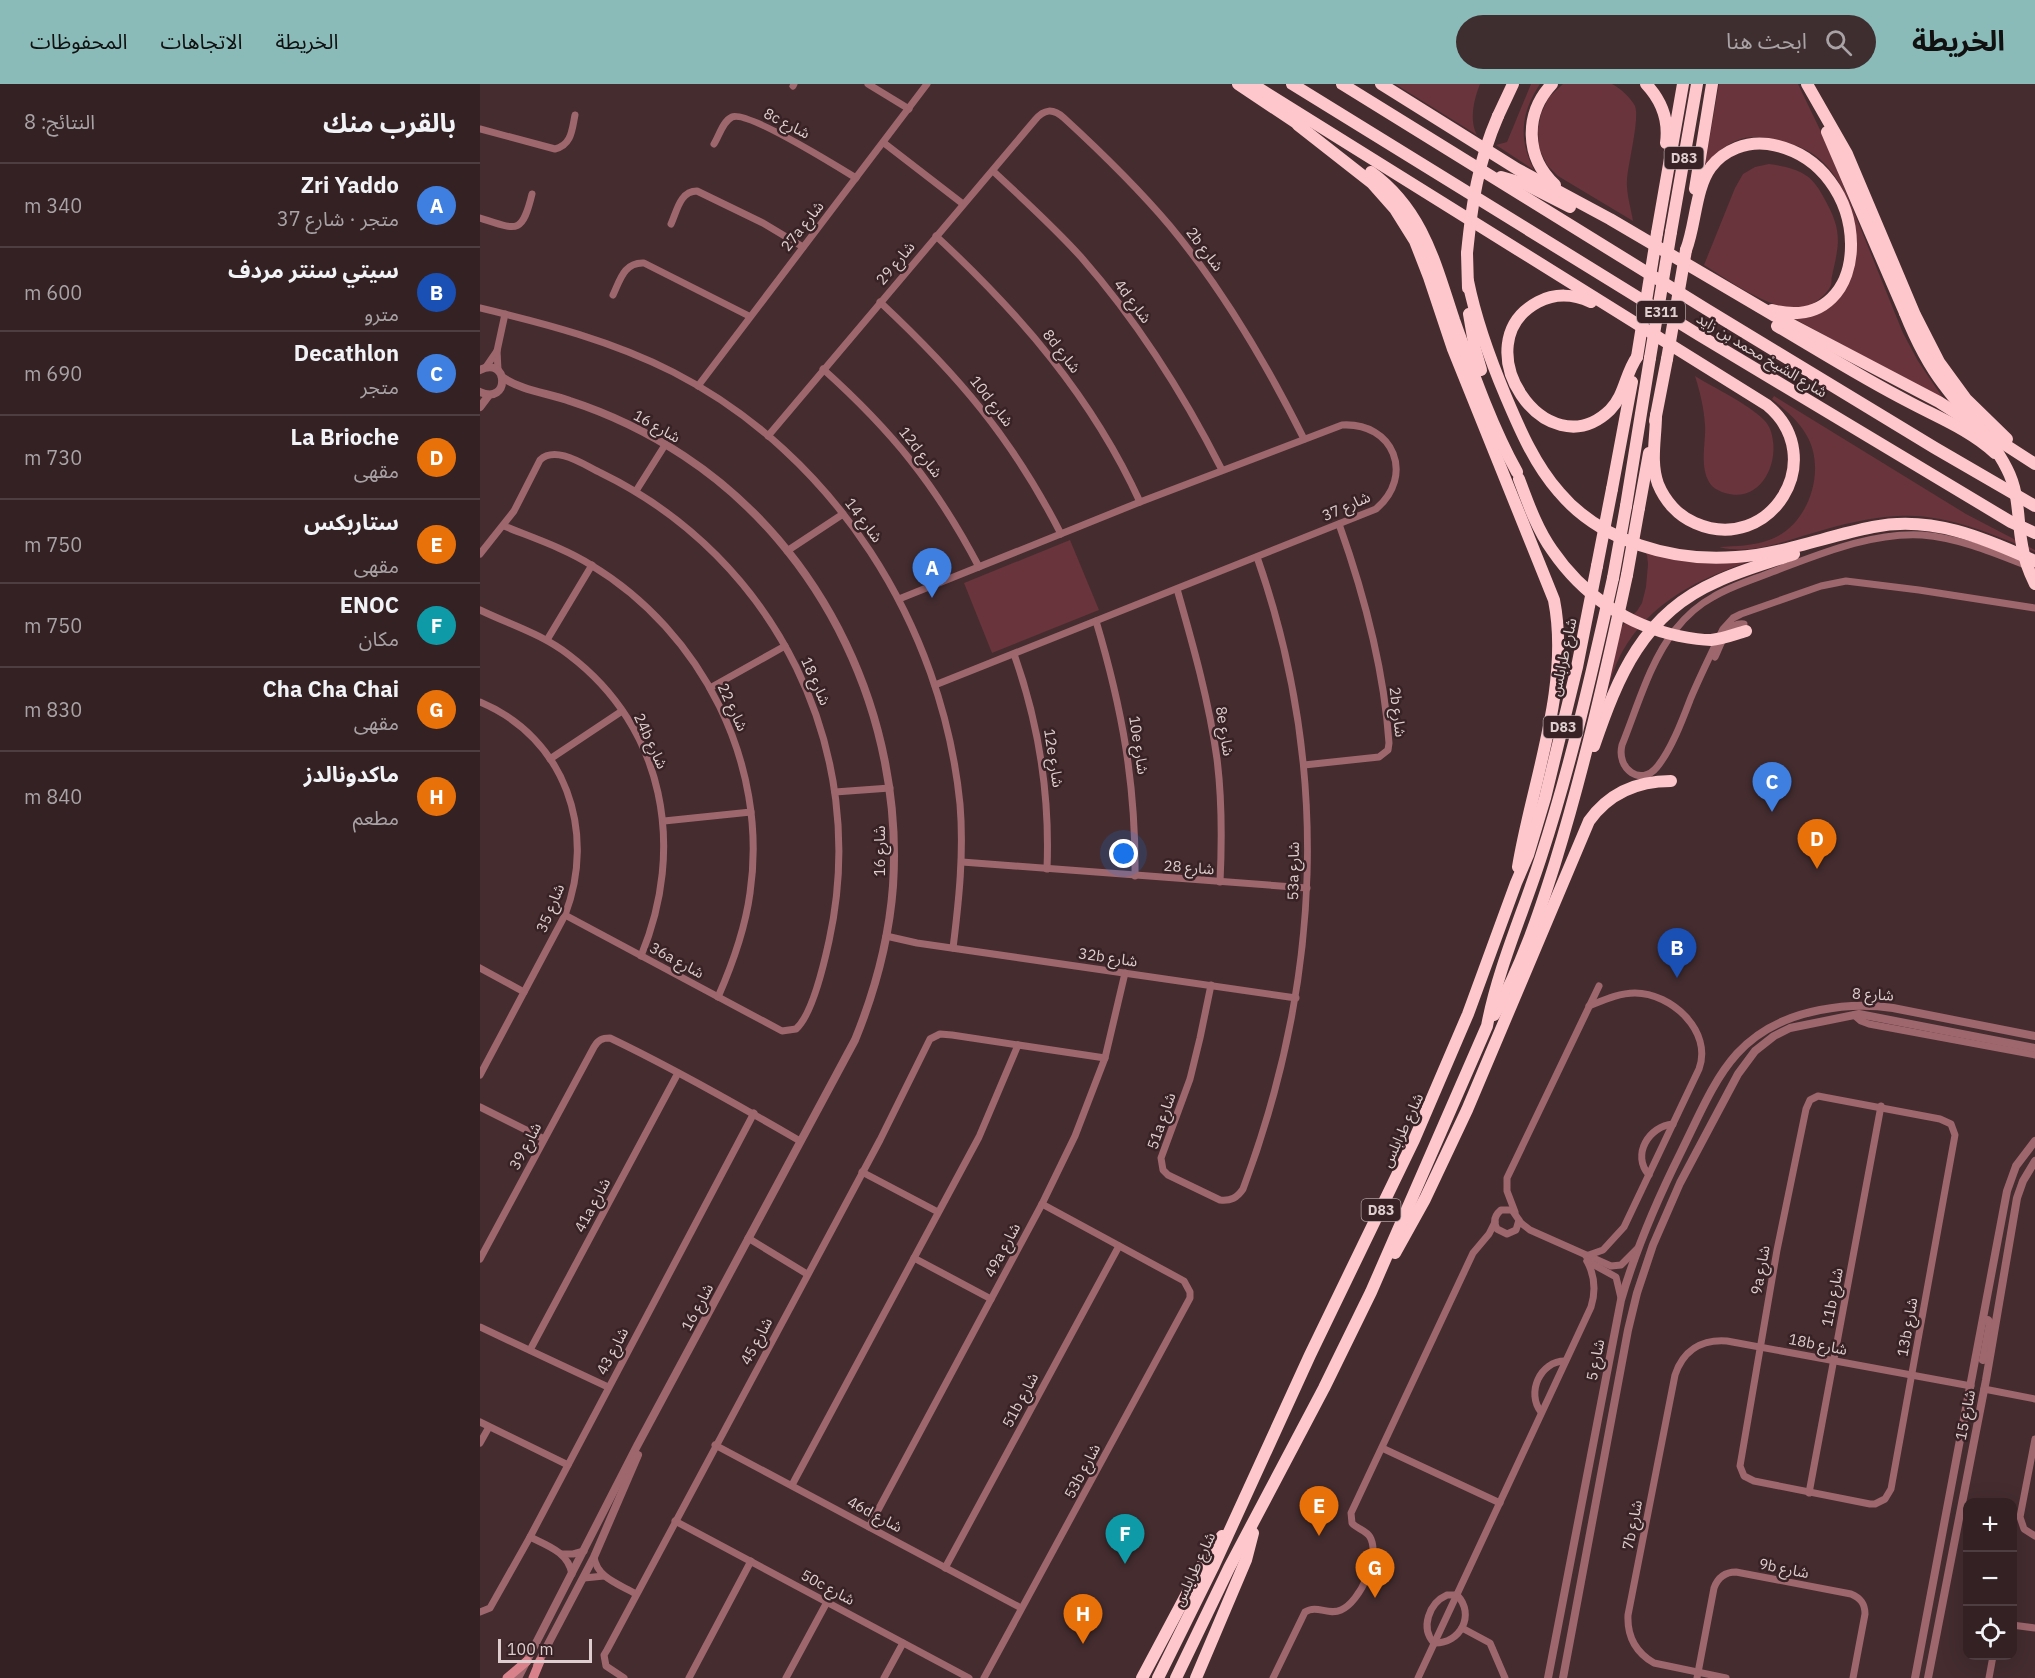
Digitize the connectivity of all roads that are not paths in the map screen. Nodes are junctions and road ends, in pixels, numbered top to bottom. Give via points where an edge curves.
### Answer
1 (868, 84) edge
2 (927, 84) edge
3 (1238, 84) edge
4 (1252, 84) edge
5 (1292, 84) edge
6 (1342, 84) edge
7 (1381, 84) edge
8 (1513, 84) edge
9 (1552, 84) edge
10 (1646, 84) edge
11 (1683, 84) edge
12 (1697, 84) edge
13 (1712, 84) edge
14 (1806, 84) edge
15 (909, 109) junction
16 (1046, 111) joint
17 (575, 115) dead end
18 (1298, 125) junction
19 (480, 129) edge
20 (884, 143) junction
21 (714, 144) dead end
22 (993, 171) junction
23 (1493, 177) junction
24 (856, 178) junction
25 (1667, 181) junction
26 (532, 194) dead end
27 (963, 204) junction
28 (480, 218) edge
29 (1610, 219) junction
30 (671, 224) dead end
31 (936, 236) junction
32 (802, 247) junction
33 (1686, 250) junction
34 (1468, 281) junction
35 (613, 295) dead end
36 (880, 302) junction
37 (1750, 302) junction
38 (480, 308) edge
39 (1613, 310) junction
40 (507, 314) junction
41 (749, 316) junction
42 (497, 351) junction
43 (1637, 357) junction
44 (483, 368) edge
45 (824, 369) junction
46 (500, 374) junction
47 (698, 386) junction
48 (524, 388) junction
49 (499, 390) junction
50 (484, 393) edge
51 (480, 406) edge
52 (1656, 415) junction
53 (768, 436) junction
54 (1304, 438) junction
55 (663, 443) junction
56 (2004, 463) junction
57 (2035, 463) edge
58 (1222, 470) junction
59 (1518, 475) junction
60 (636, 491) junction
61 (1140, 502) junction
62 (2035, 506) edge
63 (1633, 507) junction
64 (841, 512) junction
65 (1339, 524) junction
66 (504, 526) junction
67 (2035, 533) edge
68 (1061, 534) junction
69 (1844, 534) junction
70 (789, 553) junction
71 (480, 554) edge
72 (1257, 557) junction
73 (2035, 561) edge
74 (592, 565) junction
75 (979, 567) junction
76 (2035, 569) edge
77 (2035, 584) edge
78 (1177, 589) junction
79 (899, 599) junction
80 (2035, 608) edge
81 (480, 610) edge
82 (1096, 621) junction
83 (1746, 629) joint
84 (547, 640) junction
85 (785, 646) junction
86 (1014, 654) junction
87 (935, 685) junction
88 (710, 687) junction
89 (480, 702) edge
90 (1687, 710) junction
91 (622, 711) junction
92 (550, 759) junction
93 (1304, 765) junction
94 (1671, 781) dead end
95 (889, 785) junction
96 (835, 792) junction
97 (751, 812) junction
98 (1571, 812) junction
99 (664, 821) junction
100 (962, 862) junction
101 (1047, 869) junction
102 (1135, 876) junction
103 (1220, 882) junction
104 (1515, 883) junction
105 (1307, 888) junction
106 (565, 915) junction
107 (885, 939) junction
108 (953, 948) junction
109 (641, 956) junction
110 (480, 968) edge
111 (1125, 973) junction
112 (1211, 985) junction
113 (1599, 986) dead end
114 (524, 992) junction
115 (718, 997) junction
116 (1296, 998) junction
117 (1589, 1006) junction
118 (1854, 1015) junction
119 (1487, 1026) junction
120 (776, 1028) joint
121 (2035, 1036) edge
122 (1018, 1045) junction
123 (2035, 1048) edge
124 (2035, 1055) edge
125 (1105, 1058) junction
126 (1726, 1067) joint
127 (678, 1073) junction
128 (1737, 1074) joint
129 (480, 1075) edge
130 (1881, 1106) junction
131 (480, 1107) edge
132 (754, 1113) junction
133 (1672, 1124) junction
134 (543, 1139) junction
135 (801, 1139) junction
136 (2035, 1141) edge
137 (2035, 1161) edge
138 (862, 1172) junction
139 (1649, 1174) junction
140 (1245, 1183) joint
141 (1664, 1187) junction
142 (1507, 1191) junction
143 (1042, 1204) junction
144 (1501, 1210) junction
145 (938, 1212) junction
146 (1515, 1212) junction
147 (1519, 1220) junction
148 (1495, 1222) junction
149 (1661, 1225) junction
150 (1513, 1232) junction
151 (1504, 1233) junction
152 (1487, 1237) junction
153 (747, 1241) junction
154 (1119, 1246) junction
155 (1639, 1247) junction
156 (1605, 1248) junction
157 (914, 1258) junction
158 (480, 1259) edge
159 (1587, 1259) junction
160 (1605, 1264) junction
161 (1609, 1272) junction
162 (807, 1274) junction
163 (1594, 1283) junction
164 (1371, 1293) junction
165 (991, 1299) junction
166 (1621, 1300) junction
167 (1983, 1321) junction
168 (480, 1327) edge
169 (1760, 1346) junction
170 (530, 1350) junction
171 (1834, 1360) junction
172 (1565, 1361) junction
173 (1675, 1375) joint
174 (1912, 1375) junction
175 (1985, 1385) junction
176 (1971, 1386) junction
177 (608, 1387) junction
178 (2035, 1399) edge
179 (1541, 1412) junction
180 (480, 1422) edge
181 (489, 1426) junction
182 (645, 1434) junction
183 (2035, 1439) edge
184 (480, 1443) edge
185 (715, 1445) junction
186 (1382, 1448) junction
187 (568, 1465) junction
188 (792, 1485) junction
189 (1809, 1493) junction
190 (1500, 1503) junction
191 (1255, 1520) junction
192 (675, 1521) junction
193 (869, 1527) junction
194 (1230, 1529) junction
195 (2035, 1536) edge
196 (530, 1537) junction
197 (584, 1551) junction
198 (562, 1554) junction
199 (594, 1557) junction
200 (752, 1561) junction
201 (945, 1568) junction
202 (572, 1574) junction
203 (604, 1576) junction
204 (584, 1578) junction
205 (636, 1594) junction
206 (1457, 1595) junction
207 (827, 1602) junction
208 (1021, 1608) junction
209 (480, 1612) edge
210 (2017, 1626) edge
211 (1462, 1628) junction
212 (2035, 1628) edge
213 (903, 1643) junction
214 (1434, 1643) junction
215 (1992, 1660) edge
216 (527, 1661) junction
217 (540, 1661) joint
218 (1697, 1676) edge
219 (507, 1678) edge
220 (518, 1678) edge
221 (531, 1678) edge
222 (624, 1678) edge
223 (689, 1678) edge
224 (786, 1678) edge
225 (884, 1678) edge
226 (969, 1678) edge
227 (984, 1678) edge
228 (1142, 1678) edge
229 (1158, 1678) edge
230 (1176, 1678) edge
231 (1196, 1678) edge
232 (1273, 1678) edge
233 (1418, 1678) edge
234 (1505, 1678) edge
235 (1548, 1678) edge
236 (1563, 1678) edge
237 (1726, 1678) edge
238 (1853, 1678) edge
239 (1915, 1678) edge
240 (1928, 1678) edge
241 (1989, 1678) edge

1 - 15 street
2 - 15 street, 27a شارع
3 - 18 highway
4 - 39 highway
5 - 67 highway, شارع الشيخ محمد بن زايد / E311 via 1708,341
6 - 23 highway, شارع الشيخ محمد بن زايد / E311
7 - 29 highway via 1517,169
8 - 34 highway, bridge via 1484,152 1474,191
9 - 29 highway via 1540,99 1532,123 1538,163 1554,184
10 - 25 highway via 1656,95 1665,117 1663,169
11 - 25 highway, D83
12 - 63 highway, D83, bridge via 1650,358
13 - 33 highway
14 - 56 highway, bridge via 1918,343 1952,396 1987,436
14 - 57 highway via 1851,163 1939,362 1973,407
15 - 20 street, 27a شارع
16 - 22 street, شارع 29
16 - 54 street, 2b شارع via 1059,113 1102,153 1189,250 1245,329
17 - 19 street via 570,139 555,148
18 - 59 highway via 1376,176 1415,219 1433,255 1463,345
18 - 104 highway via 1372,183 1415,241 1463,375 1554,600 1558,672
20 - 24 street, 27a شارع
20 - 27 street
21 - 24 street, 8c شارع via 726,121 742,116
22 - 27 street, شارع 29
22 - 58 street, 4d شارع via 1053,228 1127,314 1172,379
23 - 56 highway, bridge via 1525,184 1620,234 1908,402 1972,434
23 - 62 highway, شارع الشيخ محمد بن زايد / E311
24 - 32 street, 27a شارع
25 - 43 highway, D83, bridge
26 - 28 street via 525,219 516,227
27 - 31 street, شارع 29
29 - 37 highway
30 - 32 street via 682,197 697,191
31 - 36 street, شارع 29
31 - 61 street, 8d شارع via 1004,302 1052,359 1093,416
32 - 41 street, 27a شارع
33 - 37 highway via 1704,180 1725,154 1751,144 1766,144 1791,150 1818,167 1838,193 1849,223 1850,255 1842,283 1824,305 1803,314 1782,313
33 - 52 highway, bridge
34 - 59 highway via 1475,349
34 - 69 highway via 1494,369 1534,456 1559,493 1589,520 1643,546 1700,558 1755,555
35 - 41 street via 626,268 644,262
36 - 45 street, شارع 29
36 - 68 street, 10d شارع via 928,347 987,414 1031,478
37 - 57 highway via 1939,402
38 - 40 street, شارع 14
39 - 43 highway via 1584,298 1563,295 1532,305 1519,319 1510,340 1508,364 1515,386 1543,417 1562,424 1586,423 1607,413 1617,402
39 - 52 highway via 1773,410 1794,449 1793,475 1786,492 1768,513 1744,526 1717,529 1690,521 1667,501 1658,483 1654,463
40 - 42 street
40 - 47 street, شارع 14 via 606,342
41 - 47 street, 27a شارع
42 - 44 street
42 - 46 street
43 - 104 highway, شارع طرابلس / D83, bridge via 1577,667 1545,798
44 - 46 street, شارع 16
45 - 53 street, شارع 29
45 - 75 street, 12d شارع via 873,415 917,467 951,515
46 - 48 street, شارع 16
46 - 49 street
47 - 53 street, شارع 14
48 - 49 street, شارع 16
48 - 55 street, شارع 16 via 594,410
49 - 50 street
50 - 51 street
52 - 63 highway
53 - 64 street, شارع 14
54 - 58 street, شارع 37
54 - 65 street, شارع 37 via 1342,425 1365,427 1384,439 1395,459 1396,482 1385,502 1366,515
55 - 60 street
55 - 70 street, شارع 16 via 730,492
56 - 77 highway, bridge via 2016,494 2024,555
58 - 61 street, شارع 37
59 - 83 highway, bridge via 1551,548 1583,587 1601,602 1637,622 1668,633 1718,639
60 - 66 street, شارع 18 via 556,453 544,456
60 - 85 street, شارع 18 via 681,522 731,570 759,604
61 - 68 street, شارع 37
63 - 98 highway, bridge via 1627,575
63 - 119 highway, شارع طرابلس / D83, bridge via 1556,809 1494,994
64 - 70 street
64 - 79 street, شارع 14
65 - 72 street, شارع 37
65 - 93 street, 2b شارع via 1365,609 1381,684 1388,750 1379,757
66 - 71 street
66 - 74 street, شارع 22
68 - 75 street, شارع 37
69 - 73 highway via 1890,524 1930,525 1973,535
69 - 98 highway via 1714,582 1663,618 1621,675
70 - 95 street, شارع 16 via 828,610 857,666 878,728
72 - 78 street, شارع 37
72 - 93 street, 53a شارع via 1290,670
74 - 84 street
74 - 88 street, شارع 22 via 662,622
75 - 79 street, شارع 37
76 - 90 street via 1946,539 1906,535 1863,542 1733,587 1692,611 1666,642 1622,745 1620,758 1626,769 1641,775 1656,768
78 - 82 street, شارع 37
78 - 103 street, 8e شارع via 1203,683 1217,760
79 - 87 street, شارع 14
80 - 90 street via 1855,582 1821,586 1729,621
81 - 84 street, 24b شارع
82 - 86 street, شارع 37
82 - 102 street, 10e شارع via 1117,694 1129,756
83 - 90 street via 1736,624 1730,627
84 - 91 street, 24b شارع via 590,673
85 - 88 street
85 - 96 street, شارع 18 via 817,716
86 - 87 street, شارع 37
86 - 101 street, 12e شارع via 1040,745
87 - 100 street, شارع 14 via 953,754
88 - 97 street, شارع 22 via 737,747
89 - 92 street, شارع 35 via 522,728
91 - 92 street
91 - 99 street, 24b شارع via 646,754
92 - 106 street, شارع 35 via 573,806 578,840 577,873
93 - 105 street, 53a شارع
94 - 164 highway via 1644,783 1619,792 1589,821 1467,1110 1414,1219
95 - 96 street
95 - 107 street, شارع 16 via 894,855
96 - 120 street, شارع 18 via 837,893 825,959 801,1025 789,1032
97 - 99 street
97 - 115 street, شارع 22 via 751,893 738,946
98 - 119 highway via 1530,934
99 - 109 street, 24b شارع via 661,892
100 - 101 street, شارع 28
100 - 108 street, شارع 14
101 - 102 street, شارع 28
102 - 103 street, شارع 28
103 - 105 street, شارع 28
104 - 194 highway, شارع طرابلس / D83 via 1468,1014 1414,1140
105 - 116 street, 53a شارع
106 - 109 street, 36a شارع
106 - 114 street, شارع 35
107 - 108 street, 32b شارع
107 - 135 street, شارع 16 via 873,992 855,1040
108 - 111 street, 32b شارع
109 - 115 street, 36a شارع
110 - 114 street
111 - 112 street, 32b شارع
111 - 125 street, 49a شارع
112 - 116 street, 32b شارع
112 - 140 street, 51a شارع via 1195,1058 1161,1164 1168,1175 1220,1200 1234,1199
113 - 117 street
114 - 129 street, شارع 35
115 - 120 street, 36a شارع
116 - 140 street, 53a شارع via 1275,1095
117 - 133 street via 1619,995 1642,994 1670,1003 1690,1022 1700,1042 1702,1058
117 - 142 street via 1508,1174
118 - 123 street, شارع 8
118 - 124 street via 1869,1024
118 - 128 street, شارع 8 via 1783,1031 1755,1051
119 - 164 highway, شارع طرابلس / D83
121 - 126 street, شارع 8 via 1893,1008 1845,1005 1795,1015 1768,1027
122 - 125 street
122 - 138 street, شارع 45 via 934,1036 926,1044
122 - 145 street via 979,1137
125 - 143 street, 49a شارع via 1079,1128
126 - 141 street, شارع 5
127 - 132 street
127 - 134 street, شارع 39 via 610,1038 598,1041
127 - 170 street, 41a شارع
128 - 149 street, شارع 5
130 - 169 street, 9a شارع via 1823,1096 1814,1097 1807,1104
130 - 171 street, 11b شارع
130 - 174 street, 13b شارع via 1946,1120 1954,1129 1955,1142
131 - 134 street
132 - 135 street
132 - 177 street, شارع 43
133 - 139 street
133 - 139 street via 1656,1129 1645,1142 1643,1165
134 - 158 street, شارع 39
135 - 153 street, شارع 16
136 - 167 street, شارع 15 via 2020,1158 2007,1191
137 - 175 street, شارع 15 via 2017,1198
138 - 145 street
138 - 162 street, شارع 45
139 - 156 street via 1624,1227
141 - 149 street via 1671,1194
141 - 155 street, شارع 5
142 - 144 street
142 - 146 street
143 - 154 street
143 - 165 street, 49a شارع
144 - 146 street
144 - 148 street
145 - 157 street
146 - 147 street
147 - 150 street
147 - 159 street via 1530,1230
148 - 151 street
148 - 152 street
149 - 236 street, شارع 5 via 1632,1311
150 - 151 street
150 - 159 street via 1529,1234
151 - 152 street
152 - 186 street via 1473,1253
153 - 162 street
153 - 182 street, شارع 16
154 - 201 street, 51b شارع
154 - 208 street, 53b شارع via 1184,1281 1190,1292 1187,1304
155 - 160 street via 1620,1265
155 - 166 street, شارع 5
156 - 159 street
156 - 160 street
157 - 165 street
157 - 188 street
159 - 160 street
159 - 161 street
159 - 163 street
161 - 163 street
161 - 166 street via 1618,1281
162 - 185 street, شارع 45
163 - 172 street via 1591,1306
164 - 191 highway, شارع طرابلس / D83
165 - 193 street, 49a شارع
166 - 235 street, شارع 5
167 - 175 street via 1989,1323 1982,1371
167 - 176 street, شارع 15
168 - 170 street
169 - 171 street, 18b شارع
169 - 173 street, 18b شارع via 1718,1340 1702,1343 1682,1359
169 - 189 street, 9a شارع via 1741,1471 1749,1479
170 - 177 street
171 - 174 street, 18b شارع
171 - 189 street, 11b شارع
172 - 179 street
172 - 179 street via 1543,1371 1538,1380 1535,1395
173 - 218 street, 7b شارع via 1628,1623 1635,1647 1646,1659
174 - 176 street, 18b شارع
174 - 189 street, 13b شارع via 1891,1489 1885,1499 1870,1504
175 - 178 street
175 - 240 street, شارع 15
176 - 239 street, شارع 15
177 - 187 street, شارع 43
179 - 190 street
180 - 181 street
181 - 184 street
181 - 187 street
182 - 197 street, شارع 16
182 - 199 street, شارع 16
183 - 195 street via 2020,1512 2022,1526
185 - 188 street, 46d شارع
185 - 192 street, شارع 45
186 - 190 street
186 - 232 street via 1350,1517 1354,1526 1372,1540 1366,1579 1342,1610 1314,1608 1305,1612
187 - 196 street, شارع 43
188 - 193 street, 46d شارع
190 - 206 street
191 - 230 highway, شارع طرابلس / D83
191 - 231 highway via 1246,1560
192 - 200 street, 50c شارع
192 - 205 street, شارع 45
193 - 201 street, 46d شارع
194 - 228 highway via 1207,1556
194 - 229 highway, شارع طرابلس / D83
196 - 198 street
196 - 209 street, شارع 43 via 495,1601
197 - 198 street
197 - 202 street, شارع 16
198 - 202 street
199 - 203 street
199 - 204 street, شارع 16
200 - 207 street, 50c شارع
200 - 223 street
201 - 208 street, 46d شارع
202 - 216 street, شارع 16
203 - 204 street
203 - 205 street
204 - 217 street, شارع 16
205 - 222 street, شارع 45 via 604,1655 606,1666
206 - 211 street via 1466,1613
206 - 214 street
206 - 214 street via 1443,1597 1430,1613 1427,1629
207 - 213 street, 50c شارع
207 - 224 street
208 - 227 street, 53b شارع
210 - 212 street
211 - 214 street via 1450,1640
211 - 234 street via 1490,1643
213 - 225 street
213 - 226 street, 50c شارع
214 - 233 street
215 - 241 street
216 - 219 main road
216 - 220 street, شارع 16
217 - 221 main road
218 - 237 street
218 - 238 street, 9b شارع via 1716,1582 1725,1574 1736,1572 1861,1599 1865,1614

